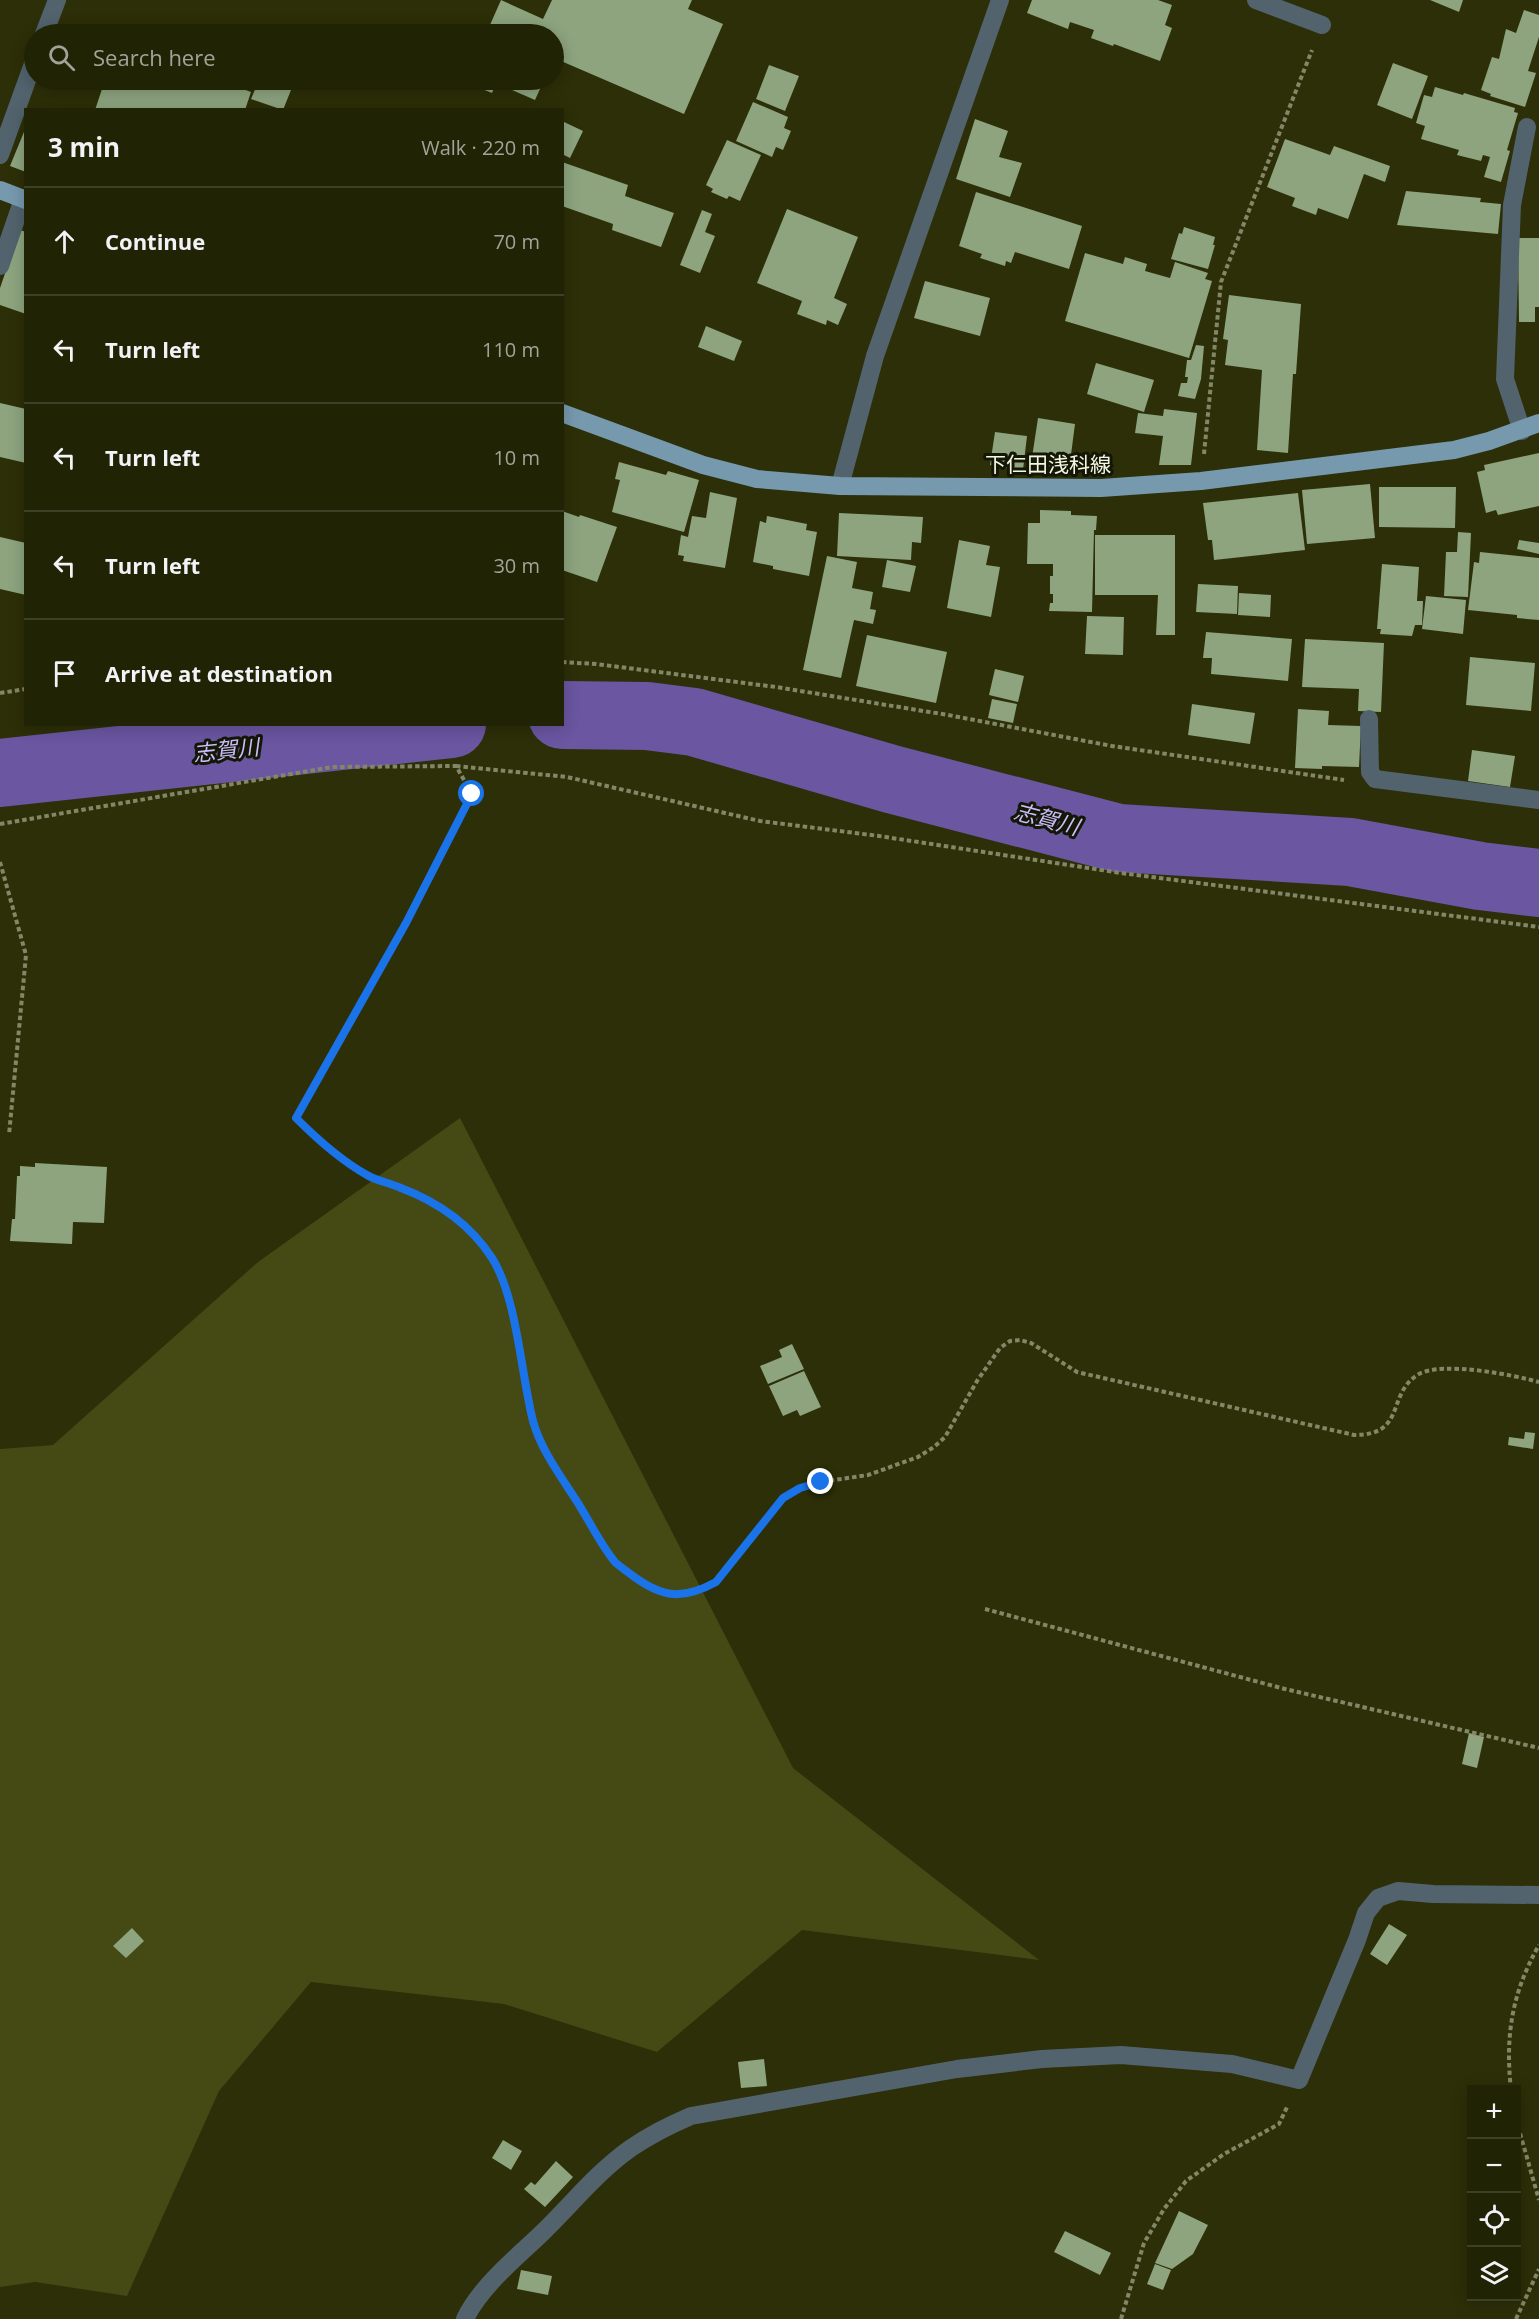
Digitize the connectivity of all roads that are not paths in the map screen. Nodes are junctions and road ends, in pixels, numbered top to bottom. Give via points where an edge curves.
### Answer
1 (57, 0) edge
2 (1000, 0) edge
3 (1257, 0) edge
4 (48, 24) edge
5 (1322, 25) road end
6 (24, 89) edge
7 (1527, 127) dead end
8 (0, 155) edge
9 (0, 190) edge
10 (24, 200) edge
11 (0, 266) edge
12 (564, 414) edge
13 (1539, 423) edge
14 (1521, 431) junction
15 (840, 486) junction
16 (1369, 719) dead end
17 (1539, 800) edge
18 (1539, 1895) edge
19 (465, 2319) edge

1 - 4 street
2 - 15 street via 875,356
3 - 5 street
6 - 8 street
7 - 14 street via 1512,205 1505,379
9 - 10 main road
10 - 11 street
12 - 15 main road, 下仁田浅科線 via 703,465 757,479
13 - 14 main road, 下仁田浅科線
14 - 15 main road, 下仁田浅科線 via 1454,450 1201,481 1101,488
16 - 17 street via 1370,772 1376,779
18 - 19 street via 1398,1891 1378,1898 1366,1913 1299,2079 1232,2064 1132,2056 1042,2059 957,2069 691,2116 630,2149 594,2180 504,2270

